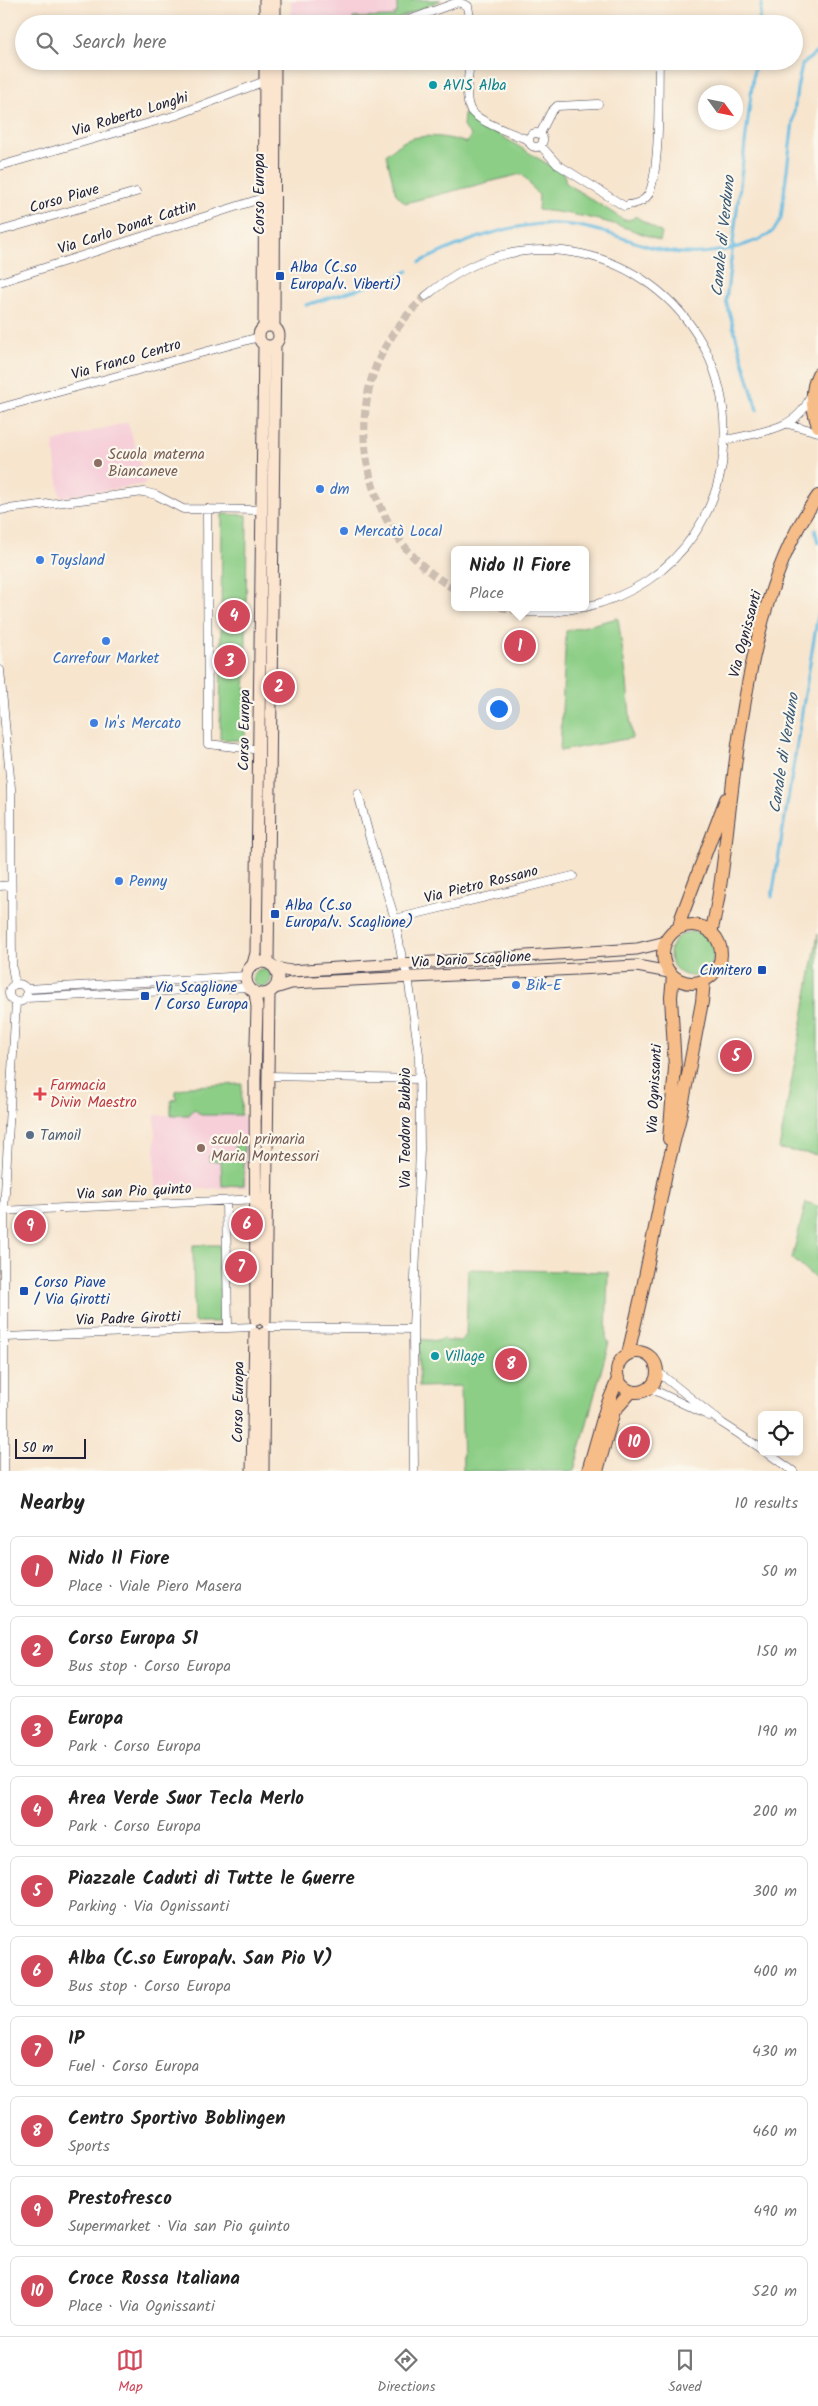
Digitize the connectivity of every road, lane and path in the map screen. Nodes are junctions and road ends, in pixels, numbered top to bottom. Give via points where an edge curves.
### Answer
1 (265, 0) edge
2 (275, 0) edge
3 (265, 15) edge
4 (275, 15) edge
5 (421, 15) edge
6 (470, 15) edge
7 (265, 70) edge
8 (275, 70) edge
9 (470, 70) edge
10 (659, 70) edge
11 (265, 81) junction
12 (598, 104) dead end
13 (540, 134) junction
14 (529, 140) junction
15 (541, 146) junction
16 (0, 166) edge
17 (136, 192) dead end
18 (264, 198) junction
19 (0, 231) edge
20 (0, 282) edge
21 (426, 296) tunnel mouth
22 (267, 336) junction
23 (818, 374) edge
24 (813, 388) junction
25 (0, 408) edge
26 (788, 424) junction
27 (818, 426) edge
28 (818, 432) edge
29 (726, 440) junction
30 (818, 486) edge
31 (815, 500) edge
32 (207, 509) junction
33 (0, 510) edge
34 (261, 510) junction
35 (589, 606) edge
36 (560, 611) edge
37 (526, 612) dead end
38 (0, 670) edge
39 (3, 723) edge
40 (254, 749) dead end
41 (733, 778) junction
42 (358, 793) dead end
43 (573, 876) dead end
44 (11, 885) junction
45 (0, 886) edge
46 (396, 919) junction
47 (680, 928) junction
48 (711, 933) junction
49 (666, 942) junction
50 (253, 964) junction
51 (403, 964) junction
52 (272, 965) junction
53 (671, 974) junction
54 (408, 977) junction
55 (704, 980) junction
56 (15, 984) junction
57 (250, 985) junction
58 (27, 988) junction
59 (272, 990) junction
60 (26, 998) junction
61 (16, 1002) junction
62 (268, 1076) junction
63 (420, 1079) junction
64 (0, 1129) edge
65 (9, 1129) junction
66 (666, 1173) junction
67 (260, 1199) junction
68 (226, 1201) junction
69 (2, 1210) edge
70 (642, 1297) junction
71 (2, 1324) edge
72 (260, 1327) junction
73 (228, 1328) junction
74 (413, 1328) junction
75 (4, 1338) junction
76 (642, 1352) junction
77 (628, 1354) junction
78 (658, 1372) junction
79 (618, 1379) junction
80 (650, 1388) junction
81 (631, 1392) junction
82 (2, 1405) edge
83 (722, 1422) junction
84 (758, 1447) edge
85 (772, 1456) edge
86 (2, 1470) edge
87 (252, 1471) edge
88 (263, 1471) edge
89 (414, 1471) edge
90 (588, 1471) edge
91 (597, 1471) edge
92 (793, 1471) edge

1 - 3 main road
2 - 4 main road
5 - 6 street via 454,2 468,6
7 - 11 main road
8 - 22 main road, Corso Europa
9 - 14 street via 468,102 471,112
10 - 15 street via 656,173 644,200 624,206 557,164
11 - 16 street, Via Roberto Longhi via 177,115
11 - 18 main road
12 - 13 street via 557,106
13 - 14 street via 532,134
13 - 15 street via 544,140
14 - 15 street via 534,148
17 - 19 street, Corso Piave
18 - 20 street, Via Carlo Donat Cattin
18 - 22 main road
21 - 29 street via 446,279 465,269 486,260 525,251 566,252 610,263 652,284 678,308 699,336 714,368 723,403
22 - 25 street, Via Franco Centro
22 - 34 main road, Corso Europa
22 - 52 main road, Corso Europa
23 - 24 main road
24 - 26 street via 803,412
24 - 27 main road via 812,402
26 - 28 street
26 - 29 street
29 - 35 street via 717,490 703,521 688,543 662,570 640,586
30 - 31 main road, Via Ognissanti
31 - 41 main road, Via Ognissanti via 785,558 767,607 751,670
32 - 33 street via 183,509 144,492
32 - 34 street
32 - 40 street, Corso Europa via 208,744
34 - 50 main road, Corso Europa via 256,954
36 - 37 street
38 - 39 street
39 - 44 street via 12,788
41 - 47 main road, Via Ognissanti
41 - 48 main road, Via Ognissanti via 718,905
42 - 46 street, Via Teodoro Bubbio
43 - 46 street, Via Pietro Rossano
44 - 45 street
44 - 56 street
46 - 51 street, Via Teodoro Bubbio
47 - 48 main road via 696,926
47 - 49 main road
48 - 55 main road via 719,944 719,965
49 - 51 main road, Via Dario Scaglione via 637,949
49 - 53 main road via 663,957
50 - 52 main road, Via Dario Scaglione
50 - 57 main road
51 - 52 main road, Via Dario Scaglione via 290,971
51 - 54 street, Via Teodoro Bubbio
52 - 59 main road, Corso Europa via 279,978
53 - 54 main road, Via Dario Scaglione via 637,966
53 - 55 main road via 688,983
53 - 66 main road, Via Ognissanti via 675,1068
54 - 59 main road, Via Dario Scaglione via 291,983
54 - 63 street, Via Teodoro Bubbio
55 - 66 main road, Via Ognissanti via 682,1109
56 - 58 street
56 - 61 street via 9,994
57 - 58 street
57 - 59 main road, Via Dario Scaglione
57 - 60 street
57 - 67 main road, Corso Europa via 258,1007
58 - 60 street
59 - 62 main road, Corso Europa
60 - 61 street
61 - 65 street
62 - 63 street
62 - 67 main road, Corso Europa
63 - 74 street, Via Teodoro Bubbio
64 - 65 street
65 - 69 street
66 - 70 main road, Via Ognissanti
67 - 68 street, Via san Pio quinto
67 - 72 main road, Corso Europa
68 - 69 street, Via san Pio quinto
68 - 73 street
69 - 71 street
70 - 76 main road, Via Ognissanti
70 - 77 main road, Via Ognissanti
71 - 75 street
72 - 73 street, Via Padre Girotti
72 - 74 street, Via Padre Girotti
72 - 87 main road, Corso Europa
72 - 88 main road, Corso Europa
73 - 75 street, Via Padre Girotti
74 - 89 street, Via Teodoro Bubbio
75 - 82 street
76 - 77 main road
76 - 78 main road via 653,1359
77 - 79 main road via 617,1368
78 - 80 main road
78 - 83 street
79 - 81 main road
79 - 90 main road
80 - 81 main road
80 - 83 street
81 - 91 main road via 614,1411
82 - 86 street
83 - 84 street
85 - 92 street

